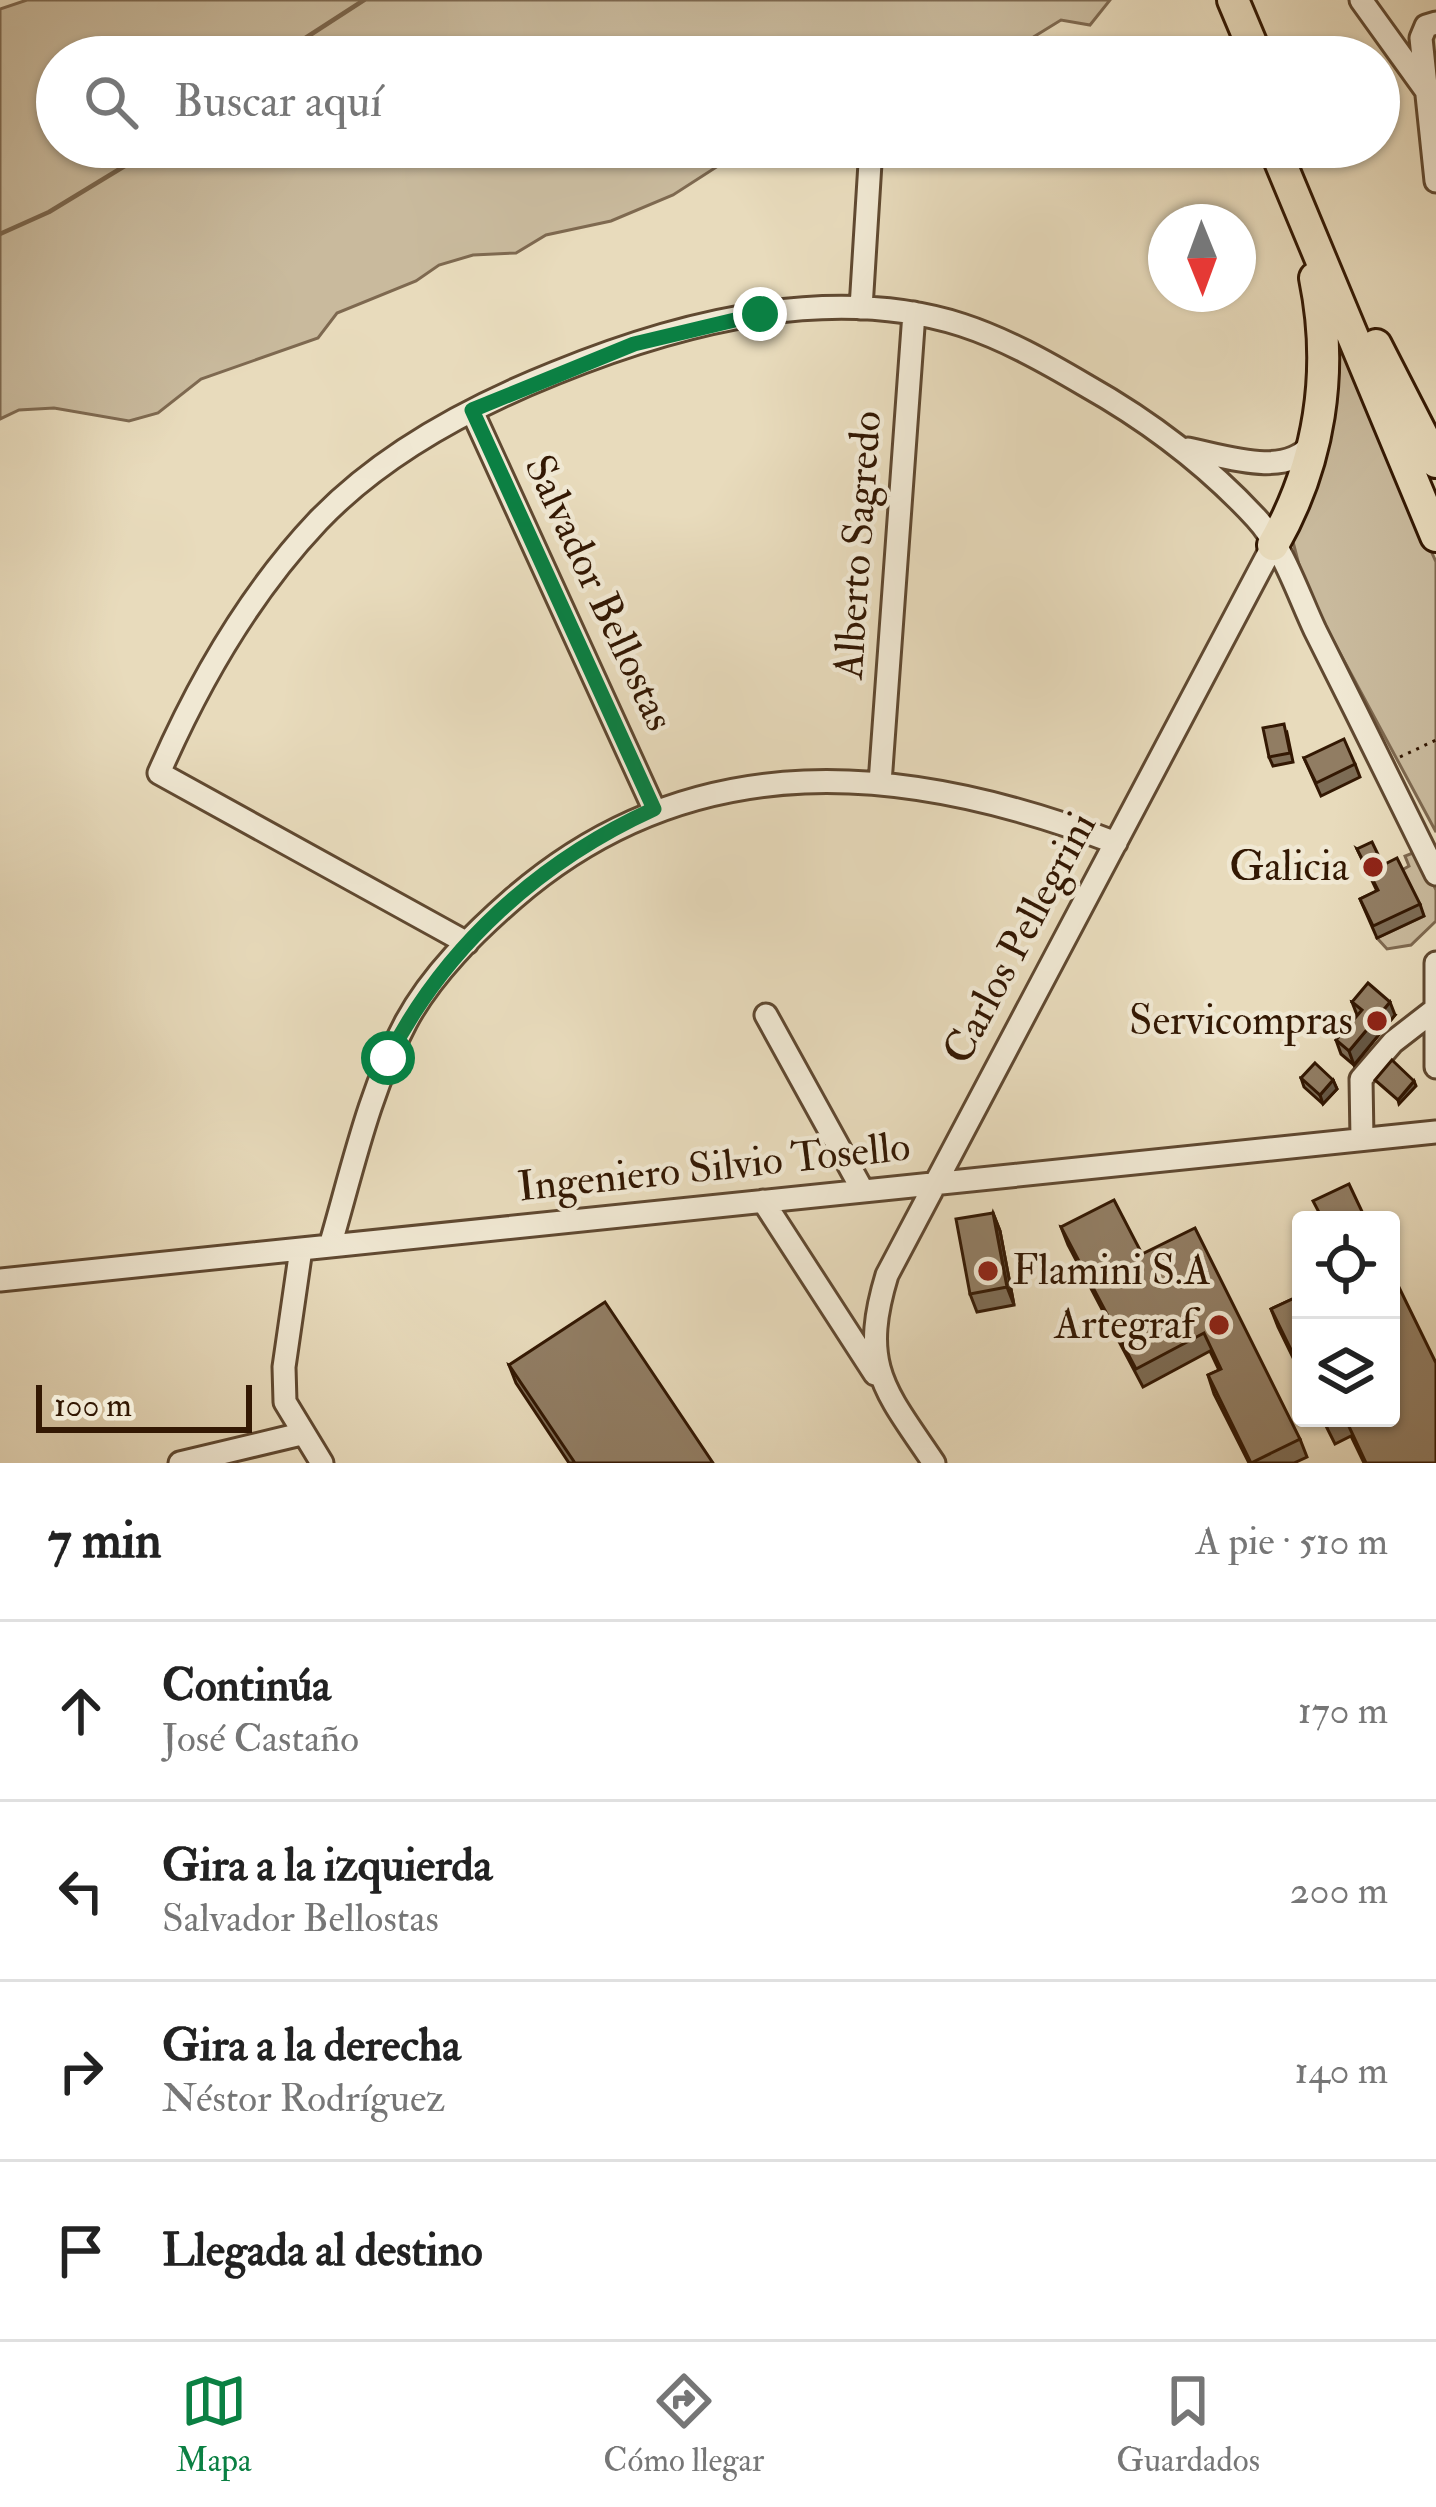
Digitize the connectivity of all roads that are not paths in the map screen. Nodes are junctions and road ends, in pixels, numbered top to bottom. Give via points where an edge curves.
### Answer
1 (1361, 0) edge
2 (1219, 3) edge
3 (1436, 23) edge
4 (1230, 36) edge
5 (1242, 36) edge
6 (1387, 36) edge
7 (1400, 54) edge
8 (1426, 90) junction
9 (870, 168) edge
10 (1283, 168) edge
11 (1303, 168) edge
12 (1436, 181) edge
13 (1294, 196) junction
14 (861, 308) junction
15 (914, 313) junction
16 (1404, 403) junction
17 (472, 410) junction
18 (1436, 423) edge
19 (1317, 434) junction
20 (1185, 448) junction
21 (1436, 462) edge
22 (1436, 536) edge
23 (1274, 545) junction
24 (880, 783) junction
25 (654, 809) junction
26 (1116, 843) junction
27 (1436, 874) edge
28 (467, 943) junction
29 (1436, 963) edge
30 (1433, 1011) junction
31 (766, 1015) dead end
32 (1436, 1067) edge
33 (1436, 1132) edge
34 (1361, 1139) junction
35 (932, 1184) junction
36 (863, 1191) junction
37 (763, 1201) junction
38 (330, 1246) junction
39 (301, 1249) junction
40 (0, 1280) edge
41 (879, 1380) junction
42 (301, 1434) junction
43 (180, 1463) edge
44 (322, 1463) edge
45 (934, 1463) edge

1 - 6 street
2 - 4 highway
2 - 5 highway
3 - 8 street via 1421,38
7 - 8 street
8 - 12 street
9 - 14 street
10 - 13 highway
11 - 16 highway
13 - 19 highway via 1321,313
13 - 22 highway
14 - 15 street
14 - 17 street via 699,326 574,365
15 - 20 street via 1039,359
15 - 24 street, Alberto Sagredo
16 - 18 highway
16 - 21 highway
17 - 25 street, Salvador Bellostas
17 - 28 street via 368,476 282,561 216,658 159,773
19 - 20 street via 1303,455 1283,462
19 - 23 highway via 1303,491
20 - 23 street
23 - 26 street, Carlos Pellegrini
23 - 27 street
24 - 25 street via 777,783
24 - 26 street via 981,798
25 - 28 street via 579,848
26 - 35 street, Carlos Pellegrini
28 - 38 street via 388,1058
29 - 30 street
30 - 32 street
30 - 34 street via 1361,1079
31 - 36 street
33 - 34 street, Ingeniero Silvio Tosello
34 - 35 street, Ingeniero Silvio Tosello
35 - 36 street, Ingeniero Silvio Tosello
35 - 41 street, Carlos Pellegrini via 879,1300
36 - 37 street, Ingeniero Silvio Tosello
37 - 38 street, Ingeniero Silvio Tosello
37 - 41 street
38 - 39 street, Ingeniero Silvio Tosello
39 - 40 street, Ingeniero Silvio Tosello
39 - 42 street via 284,1385
41 - 45 street
42 - 43 street
42 - 44 street

